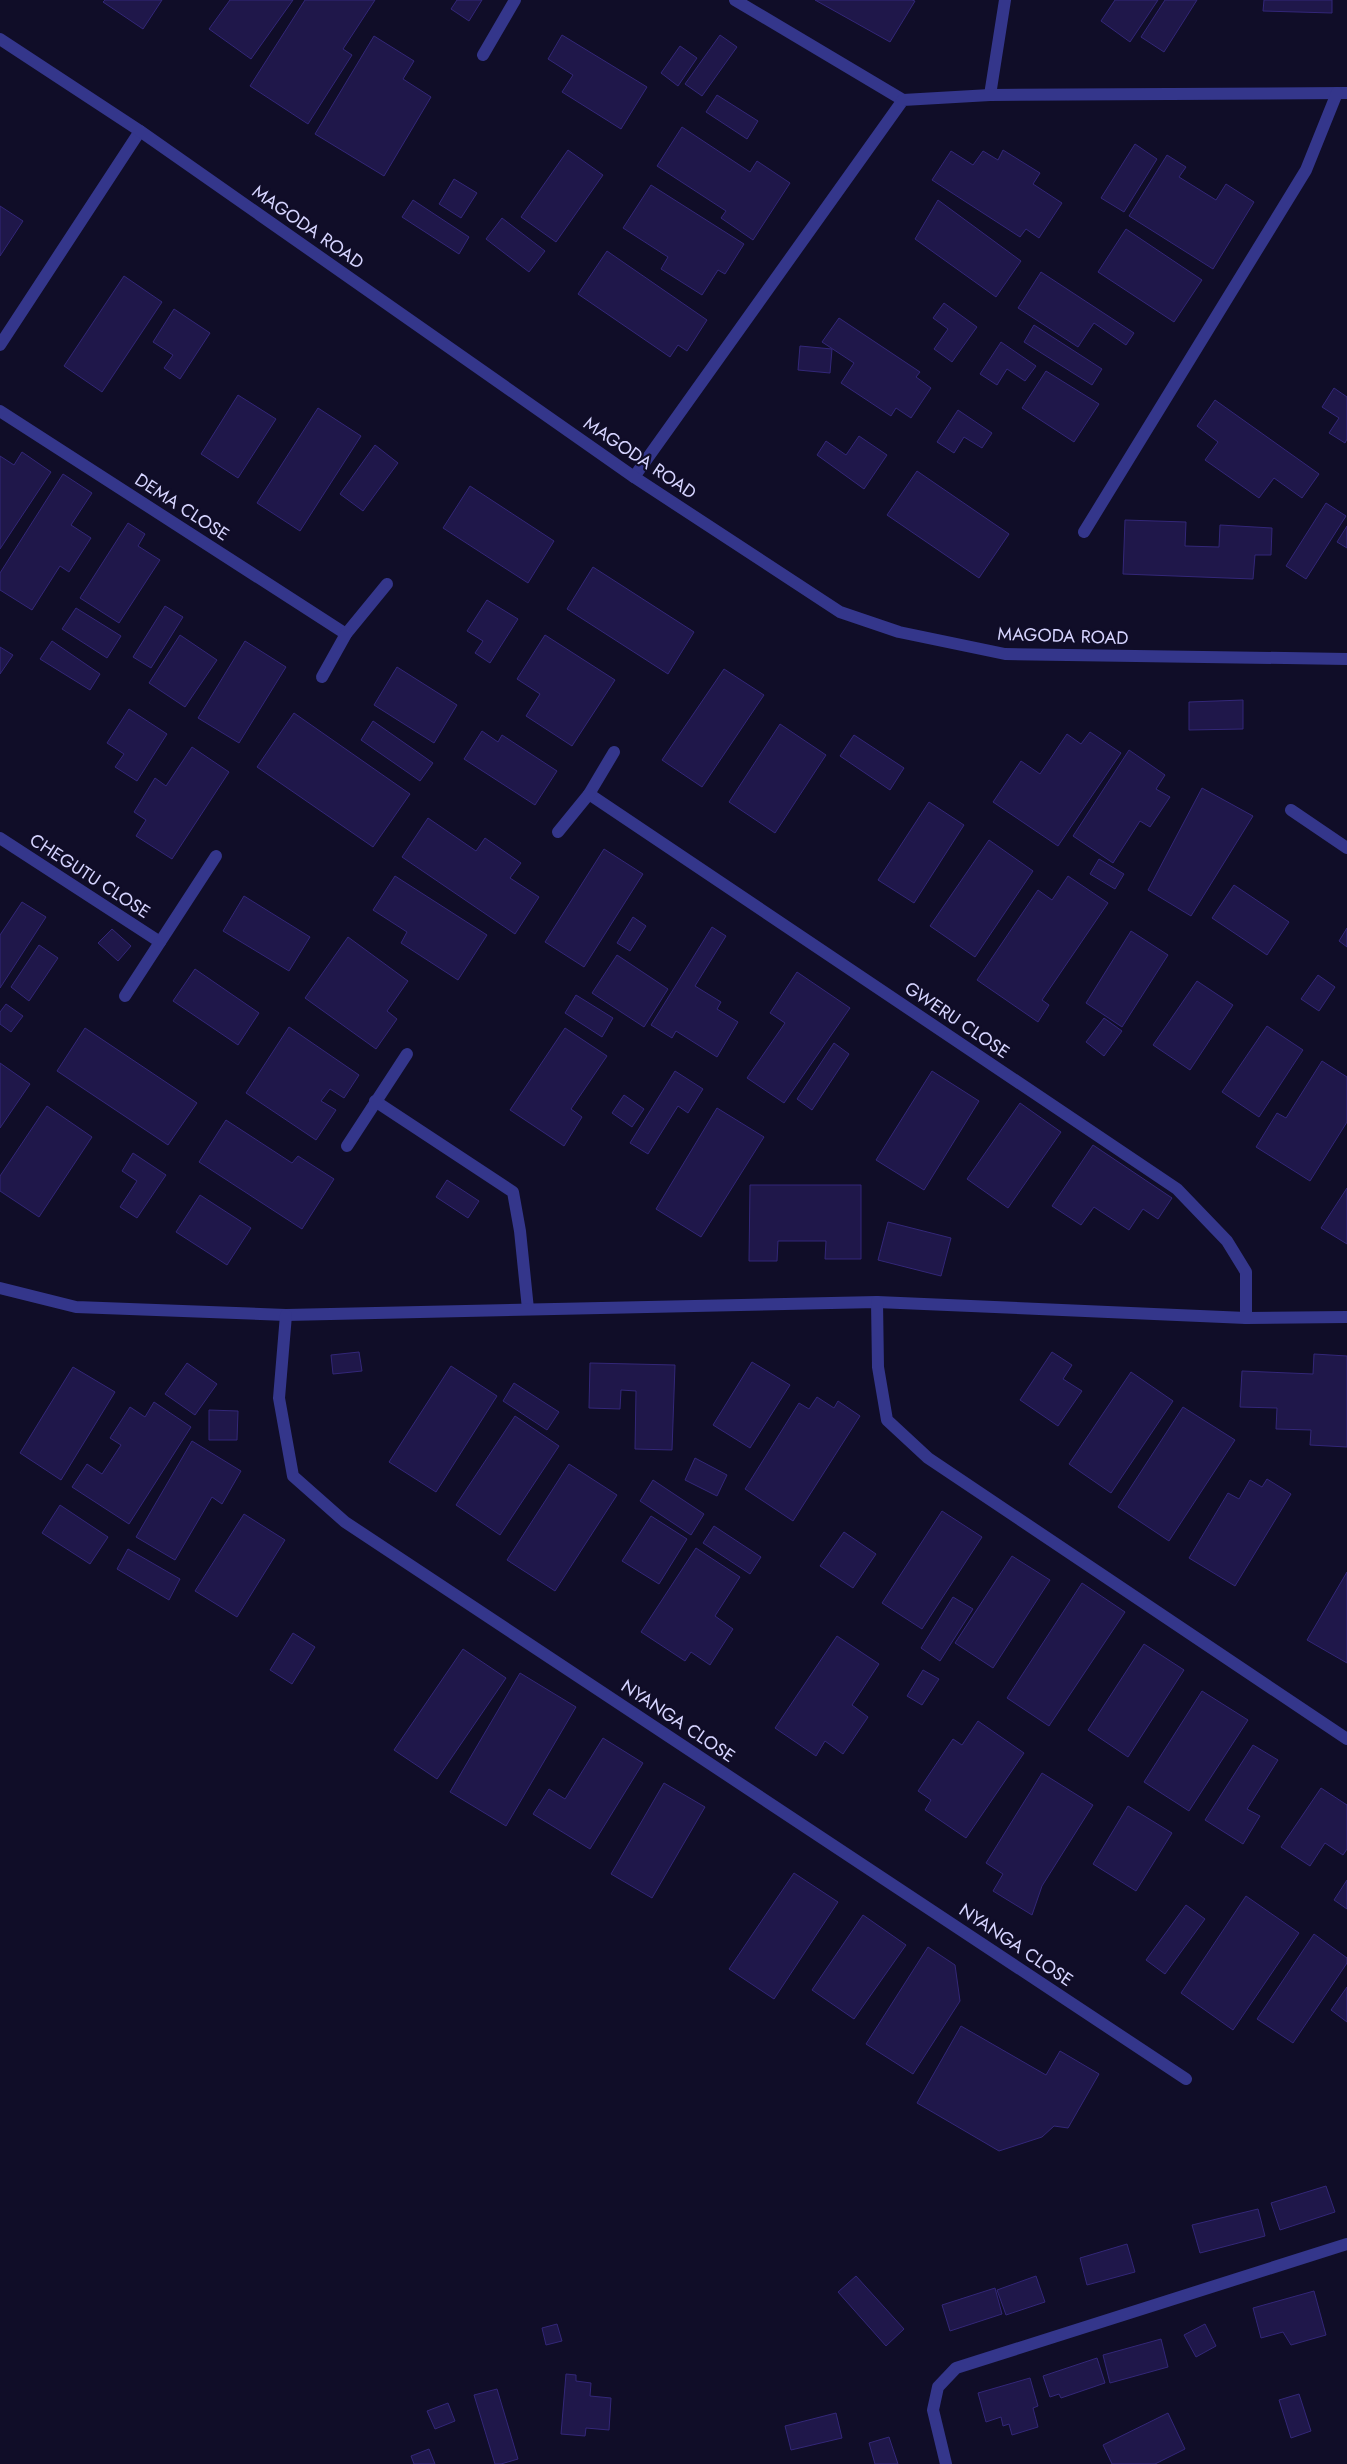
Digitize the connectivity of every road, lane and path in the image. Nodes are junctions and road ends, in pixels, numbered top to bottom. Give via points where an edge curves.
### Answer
1 (515, 0) edge
2 (735, 0) edge
3 (1006, 0) edge
4 (0, 39) edge
5 (483, 55) dead end
6 (1342, 93) edge
7 (990, 95) junction
8 (903, 100) junction
9 (140, 131) junction
10 (0, 345) edge
11 (0, 411) edge
12 (634, 477) junction
13 (1084, 532) dead end
14 (387, 584) dead end
15 (346, 634) junction
16 (1347, 659) edge
17 (322, 677) dead end
18 (614, 752) dead end
19 (589, 794) junction
20 (1291, 810) dead end
21 (558, 832) dead end
22 (0, 838) edge
23 (1347, 848) edge
24 (216, 856) dead end
25 (160, 942) junction
26 (125, 996) dead end
27 (407, 1054) dead end
28 (375, 1101) junction
29 (347, 1146) dead end
30 (0, 1288) edge
31 (877, 1302) junction
32 (528, 1309) junction
33 (286, 1315) junction
34 (1347, 1317) edge
35 (1246, 1318) junction
36 (1347, 1739) edge
37 (1186, 2079) dead end
38 (1347, 2244) edge
39 (946, 2464) edge

1 - 5 street
2 - 8 street
3 - 7 street
4 - 9 street, MAGODA ROAD
6 - 7 street
6 - 13 street via 1306,170
7 - 8 street
8 - 12 street
9 - 10 street
9 - 12 street, MAGODA ROAD
11 - 15 street, DEMA CLOSE
12 - 16 street, MAGODA ROAD via 840,612 899,632 1005,654
14 - 15 street
15 - 17 street
18 - 19 street
19 - 21 street
19 - 35 street, GWERU CLOSE via 1177,1189 1227,1240 1246,1272
20 - 23 street
22 - 25 street, CHEGUTU CLOSE
24 - 25 street
25 - 26 street
27 - 28 street
28 - 29 street
28 - 32 street via 513,1192
30 - 33 street via 76,1307
31 - 32 street
31 - 35 street
31 - 36 street via 878,1368 887,1420 928,1458
32 - 33 street
33 - 37 street, NYANGA CLOSE via 279,1398 293,1476 345,1522
34 - 35 street
38 - 39 street via 956,2368 938,2387 933,2410

